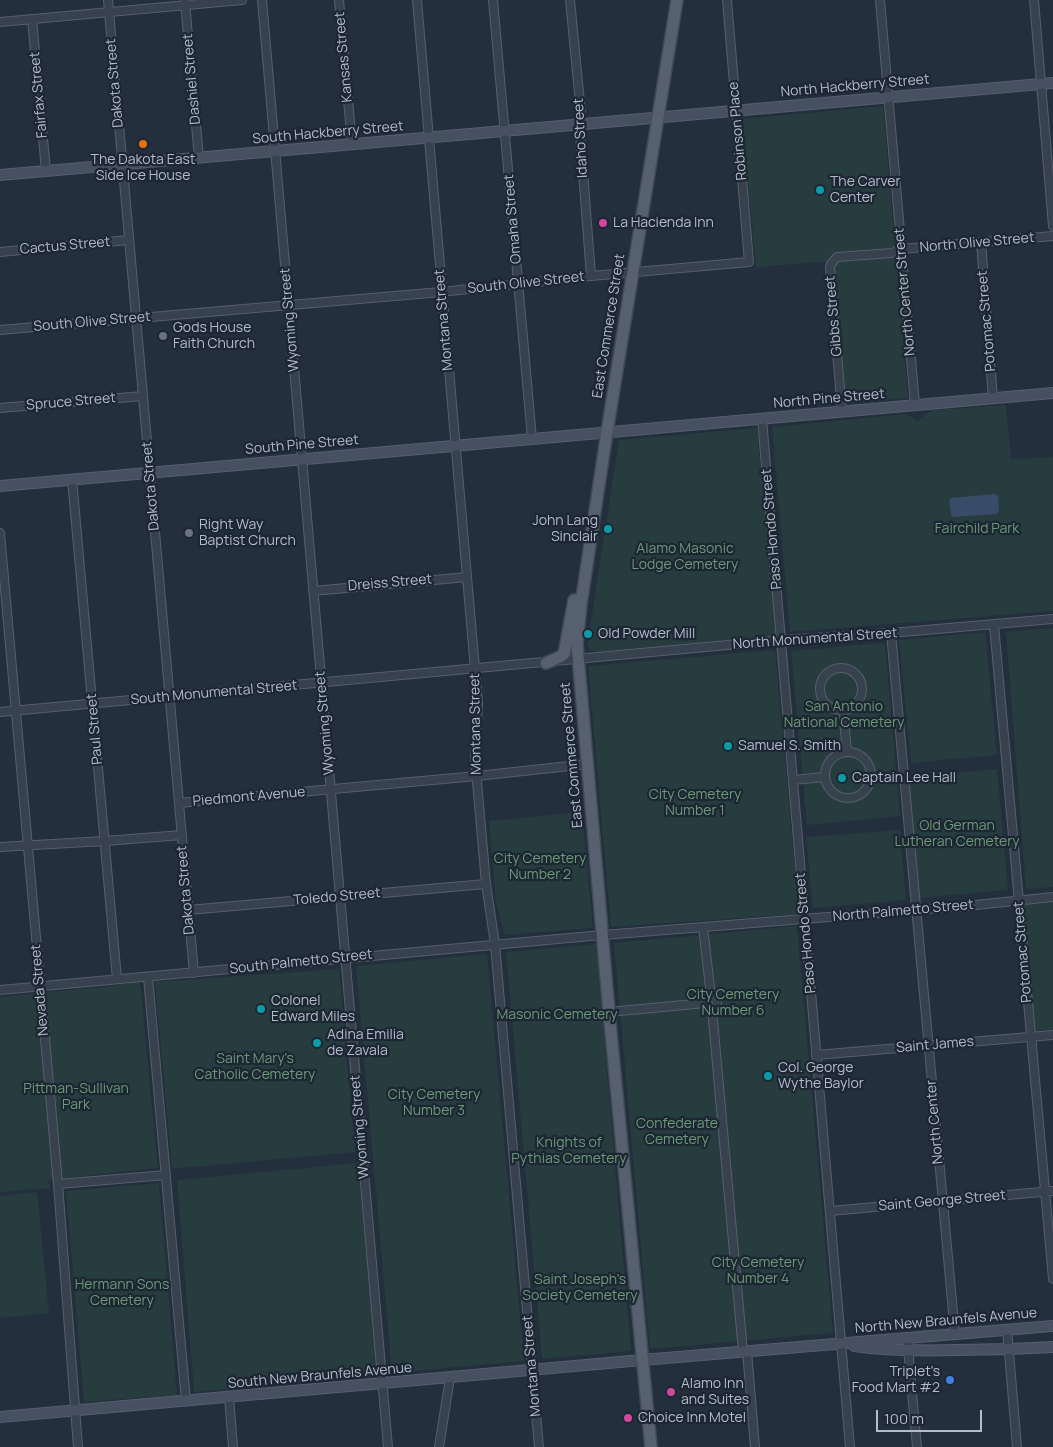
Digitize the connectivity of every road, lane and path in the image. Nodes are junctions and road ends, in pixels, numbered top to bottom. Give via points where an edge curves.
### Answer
1 (108, 0) edge
2 (242, 0) edge
3 (262, 0) edge
4 (339, 0) edge
5 (417, 0) edge
6 (493, 0) edge
7 (570, 0) edge
8 (677, 0) edge
9 (727, 0) edge
10 (880, 0) edge
11 (1034, 0) edge
12 (185, 3) edge
13 (109, 12) junction
14 (32, 19) junction
15 (0, 22) edge
16 (1053, 83) edge
17 (1040, 84) junction
18 (888, 97) junction
19 (736, 110) junction
20 (659, 117) junction
21 (580, 124) junction
22 (504, 131) junction
23 (429, 138) junction
24 (352, 144) junction
25 (275, 151) junction
26 (199, 158) junction
27 (122, 164) junction
28 (46, 171) junction
29 (0, 175) edge
30 (1053, 226) edge
31 (1053, 236) edge
32 (129, 240) junction
33 (981, 242) junction
34 (902, 249) junction
35 (0, 252) edge
36 (633, 273) junction
37 (591, 276) junction
38 (519, 283) junction
39 (441, 292) junction
40 (288, 305) junction
41 (136, 318) junction
42 (0, 330) edge
43 (1053, 393) edge
44 (143, 396) junction
45 (993, 398) junction
46 (915, 405) junction
47 (0, 408) edge
48 (842, 412) junction
49 (762, 418) junction
50 (607, 432) junction
51 (532, 439) junction
52 (456, 446) junction
53 (302, 459) junction
54 (150, 472) junction
55 (72, 479) junction
56 (0, 486) edge
57 (0, 533) edge
58 (591, 538) junction
59 (467, 577) junction
60 (313, 590) junction
61 (1053, 619) edge
62 (994, 624) junction
63 (891, 634) junction
64 (782, 640) junction
65 (578, 660) junction
66 (546, 663) junction
67 (476, 669) junction
68 (322, 684) junction
69 (170, 697) junction
70 (92, 704) junction
71 (16, 710) junction
72 (843, 710) junction
73 (0, 712) edge
74 (847, 752) junction
75 (588, 764) junction
76 (477, 776) junction
77 (825, 778) junction
78 (793, 780) junction
79 (331, 790) junction
80 (179, 803) junction
81 (182, 835) junction
82 (105, 841) junction
83 (27, 846) junction
84 (0, 848) edge
85 (486, 884) junction
86 (340, 896) junction
87 (1053, 897) edge
88 (1018, 900) junction
89 (188, 910) junction
90 (916, 910) junction
91 (805, 919) junction
92 (704, 927) junction
93 (603, 935) junction
94 (495, 944) junction
95 (346, 958) junction
96 (194, 973) junction
97 (148, 977) junction
98 (117, 979) junction
99 (40, 986) junction
100 (0, 990) edge
101 (711, 996) junction
102 (705, 1003) junction
103 (712, 1009) junction
104 (609, 1012) junction
105 (1053, 1035) edge
106 (1030, 1037) junction
107 (928, 1046) junction
108 (816, 1055) junction
109 (166, 1175) junction
110 (58, 1184) junction
111 (1049, 1192) edge
112 (943, 1201) junction
113 (830, 1210) junction
114 (1053, 1279) edge
115 (1053, 1326) edge
116 (1007, 1329) junction
117 (955, 1334) junction
118 (907, 1337) junction
119 (841, 1343) junction
120 (1053, 1347) edge
121 (1009, 1350) junction
122 (745, 1351) junction
123 (908, 1351) junction
124 (642, 1360) junction
125 (532, 1369) junction
126 (450, 1378) junction
127 (382, 1384) junction
128 (229, 1397) junction
129 (186, 1401) junction
130 (75, 1410) junction
131 (0, 1417) edge
132 (78, 1447) edge
133 (233, 1447) edge
134 (388, 1447) edge
135 (439, 1447) edge
136 (539, 1447) edge
137 (651, 1447) edge
138 (756, 1447) edge
139 (850, 1447) edge
140 (917, 1447) edge
141 (1017, 1447) edge

1 - 13 street, Dakota Street
2 - 12 street
3 - 25 street, Wyoming Street
4 - 24 street, Kansas Street
5 - 23 street, Montana Street
6 - 22 street, Omaha Street
7 - 21 street, Idaho Street
8 - 20 main road, East Commerce Street
9 - 19 street, Robinson Place
10 - 18 street, North Center Street
11 - 17 street
12 - 13 street
12 - 26 street, Dashiel Street
13 - 14 street
13 - 27 street, Dakota Street
14 - 15 street
14 - 28 street, Fairfax Street
16 - 17 main road, North Hackberry Street
17 - 18 main road, North Hackberry Street
17 - 30 street
18 - 19 main road, North Hackberry Street
18 - 34 street, North Center Street
19 - 20 main road, North Hackberry Street
19 - 36 street, Robinson Place via 749,262
20 - 21 main road, South Hackberry Street
20 - 36 main road, East Commerce Street
21 - 22 main road, South Hackberry Street
21 - 37 street, Idaho Street
22 - 23 main road, South Hackberry Street
22 - 38 street, Omaha Street
23 - 24 main road, South Hackberry Street
23 - 39 street, Montana Street
24 - 25 main road, South Hackberry Street
25 - 26 main road, South Hackberry Street
25 - 40 street, Wyoming Street
26 - 27 main road, South Hackberry Street
27 - 28 main road, South Hackberry Street
27 - 32 street, Dakota Street
28 - 29 main road, South Hackberry Street
31 - 33 street, North Olive Street
32 - 35 street, Cactus Street
32 - 41 street, Dakota Street
33 - 34 street, North Olive Street
33 - 45 street, Potomac Street
34 - 46 street, North Center Street
34 - 48 street, Gibbs Street via 892,253 837,258 831,264
36 - 37 street, South Olive Street
36 - 50 main road, East Commerce Street
37 - 38 street, South Olive Street
38 - 39 street, South Olive Street
38 - 51 street, Omaha Street
39 - 40 street, South Olive Street
39 - 52 street, Montana Street
40 - 41 street, South Olive Street
40 - 53 street, Wyoming Street
41 - 42 street, South Olive Street
41 - 44 street, Dakota Street
43 - 45 main road, North Pine Street
44 - 47 street, Spruce Street
44 - 54 street, Dakota Street
45 - 46 main road, North Pine Street
46 - 48 main road, North Pine Street
48 - 49 main road, North Pine Street
49 - 50 main road, North Pine Street
49 - 64 street, Paso Hondo Street
50 - 51 main road, South Pine Street
50 - 58 main road, East Commerce Street
51 - 52 main road, South Pine Street
52 - 53 main road, South Pine Street
52 - 59 street, Montana Street
53 - 54 main road, South Pine Street
53 - 60 street, Wyoming Street
54 - 55 main road, South Pine Street
54 - 69 street, Dakota Street
55 - 56 main road, South Pine Street
55 - 70 street, Paul Street
57 - 71 street, Nevada Street
58 - 65 main road, East Commerce Street via 578,624
58 - 66 main road, East Commerce Street via 580,565 564,654
59 - 60 street, Dreiss Street
59 - 67 street, Montana Street
60 - 68 street, Wyoming Street
61 - 62 street, North Monumental Street
62 - 63 street, North Monumental Street
62 - 88 street, Potomac Street
63 - 64 street, North Monumental Street
63 - 90 street, North Center
64 - 65 street, North Monumental Street
64 - 78 street, Paso Hondo Street
65 - 66 street, South Monumental Street
65 - 75 main road, East Commerce Street
66 - 67 street, South Monumental Street
67 - 68 street, South Monumental Street
67 - 76 street, Montana Street
68 - 69 street, South Monumental Street
68 - 79 street, Wyoming Street
69 - 70 street, South Monumental Street
69 - 80 street, Dakota Street
70 - 71 street, South Monumental Street
70 - 82 street, Paul Street
71 - 73 street, South Monumental Street
71 - 83 street, Nevada Street
72 - 72 street via 855,705 862,686 851,671 838,668 823,680 820,692 831,708
72 - 74 street
74 - 77 street via 831,760
74 - 77 street via 861,756 870,766 871,780 866,790 856,797 844,798 830,789
75 - 76 street, Piedmont Avenue
75 - 93 main road, East Commerce Street
76 - 79 street, Piedmont Avenue
76 - 85 street, Montana Street
77 - 78 street
78 - 91 street, Paso Hondo Street
79 - 80 street, Piedmont Avenue
79 - 86 street, Wyoming Street
80 - 81 street, Dakota Street
81 - 82 street
81 - 89 street, Dakota Street
82 - 83 street
82 - 98 street, Paul Street
83 - 84 street
83 - 99 street, Nevada Street
85 - 86 street, Toledo Street
85 - 94 street, Montana Street
86 - 89 street, Toledo Street
86 - 95 street, Wyoming Street
87 - 88 street, North Palmetto Street
88 - 90 street, North Palmetto Street
88 - 106 street, Potomac Street
89 - 96 street, Dakota Street
90 - 91 street, North Palmetto Street
90 - 107 street, North Center
91 - 92 street, North Palmetto Street
91 - 108 street, Paso Hondo Street
92 - 93 street, North Palmetto Street
92 - 101 street
93 - 94 street, South Palmetto Street
93 - 104 main road, East Commerce Street
94 - 95 street, South Palmetto Street
94 - 125 street, Montana Street
95 - 96 street, South Palmetto Street
95 - 127 street, Wyoming Street
96 - 97 street, South Palmetto Street
97 - 98 street, South Palmetto Street
97 - 109 street
98 - 99 street, South Palmetto Street
99 - 100 street, South Palmetto Street
99 - 110 street, Nevada Street
101 - 102 street
101 - 103 street via 718,1002
102 - 103 street
102 - 104 street
103 - 122 street
104 - 124 main road, East Commerce Street
105 - 106 street, Saint James
106 - 107 street, Saint James
106 - 111 street, Potomac Street
107 - 108 street, Saint James
107 - 112 street, North Center
108 - 113 street, Paso Hondo Street
109 - 110 street
109 - 129 street
110 - 130 street, Nevada Street
111 - 112 street, Saint George Street
111 - 114 street, Potomac Street
112 - 113 street, Saint George Street
112 - 117 street, North Center
113 - 119 street, Paso Hondo Street
115 - 116 main road, North New Braunfels Avenue
116 - 117 main road, North New Braunfels Avenue
116 - 121 street
117 - 118 main road, North New Braunfels Avenue
118 - 119 main road, North New Braunfels Avenue
118 - 123 street
119 - 122 main road, North New Braunfels Avenue
119 - 123 main road, North New Braunfels Avenue
119 - 139 street, Paso Hondo Street
120 - 121 main road, North New Braunfels Avenue
121 - 123 main road, North New Braunfels Avenue
121 - 141 street
122 - 124 main road, North New Braunfels Avenue
122 - 138 street
123 - 140 street
124 - 125 main road, South New Braunfels Avenue
124 - 137 main road, East Commerce Street
125 - 126 main road, South New Braunfels Avenue
125 - 136 street, Montana Street
126 - 127 main road, South New Braunfels Avenue
126 - 135 street
127 - 128 main road, South New Braunfels Avenue
127 - 134 street, Wyoming Street
128 - 129 main road, South New Braunfels Avenue
128 - 133 street
129 - 130 main road, South New Braunfels Avenue
130 - 131 main road, South New Braunfels Avenue
130 - 132 street, Nevada Street

